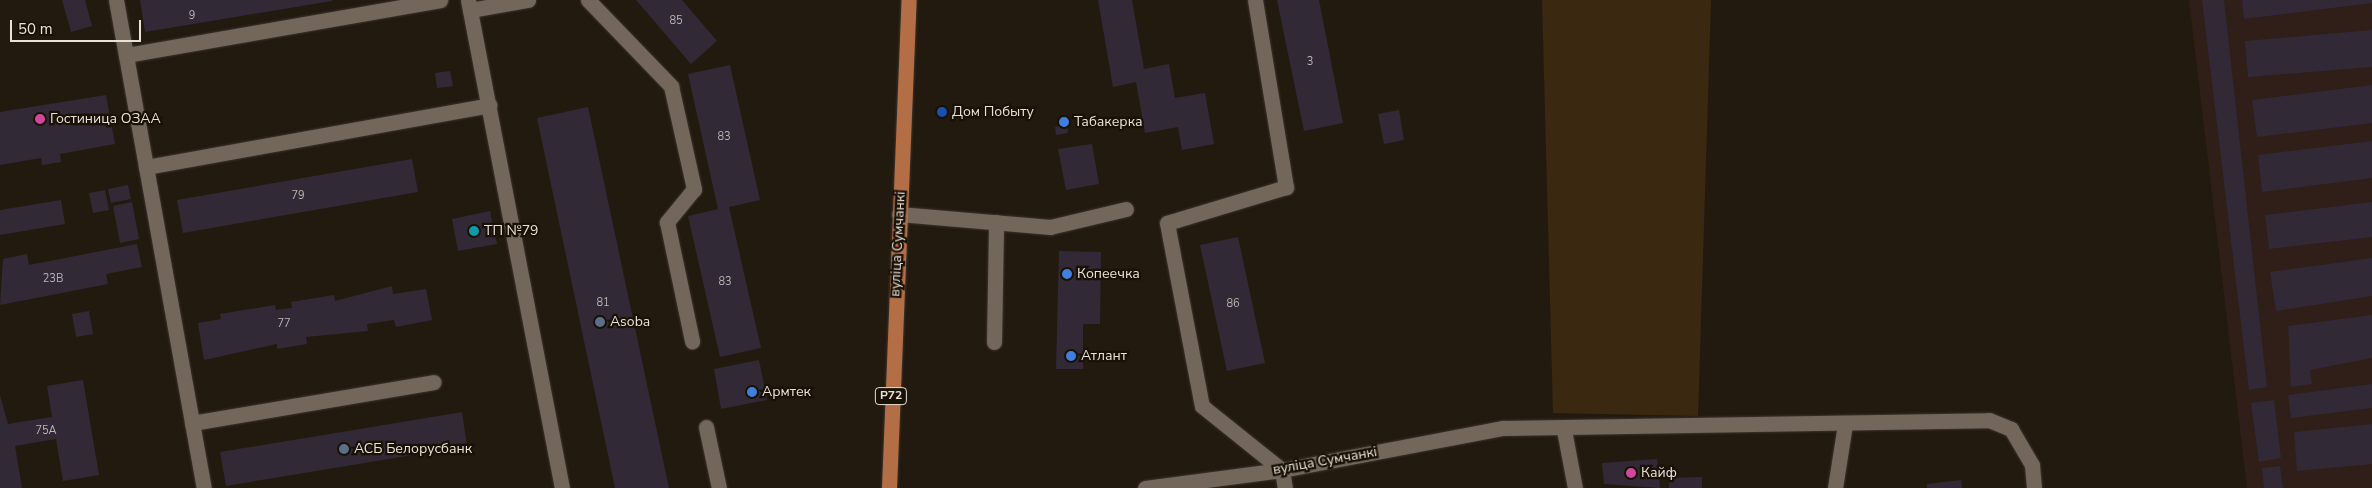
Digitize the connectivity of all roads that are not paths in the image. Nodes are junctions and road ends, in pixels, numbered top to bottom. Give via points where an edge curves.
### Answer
1 (116, 0) edge
2 (440, 0) edge
3 (528, 0) edge
4 (588, 0) edge
5 (909, 0) edge
6 (1255, 0) edge
7 (469, 5) edge
8 (126, 55) junction
9 (489, 105) junction
10 (146, 167) junction
11 (1126, 209) dead end
12 (899, 214) junction
13 (996, 222) junction
14 (692, 341) dead end
15 (994, 342) dead end
16 (434, 382) dead end
17 (192, 423) junction
18 (1845, 424) junction
19 (706, 427) dead end
20 (1564, 430) junction
21 (1282, 470) junction
22 (204, 488) edge
23 (562, 488) edge
24 (719, 488) edge
25 (889, 488) edge
26 (1145, 488) edge
27 (1285, 488) edge
28 (1575, 488) edge
29 (1835, 488) edge
30 (2034, 488) edge

1 - 8 street
2 - 8 street
3 - 7 street
4 - 14 street via 671,86 694,189 667,222
5 - 12 main road, вуліца Сумчанкі / Р72
6 - 21 street via 1286,187 1167,223 1202,406
7 - 9 street
8 - 10 street
9 - 10 street
9 - 23 street
10 - 17 street
11 - 13 street via 1050,227
12 - 13 street
12 - 25 main road, вуліца Сумчанкі / Р72
13 - 15 street
16 - 17 street
17 - 22 street
18 - 20 street, вуліца Сумчанкі
18 - 29 street
18 - 30 street, вуліца Сумчанкі via 1989,420 2011,429 2032,465
19 - 24 street
20 - 21 street, вуліца Сумчанкі via 1503,428
20 - 28 street
21 - 26 street, вуліца Сумчанкі
21 - 27 street

